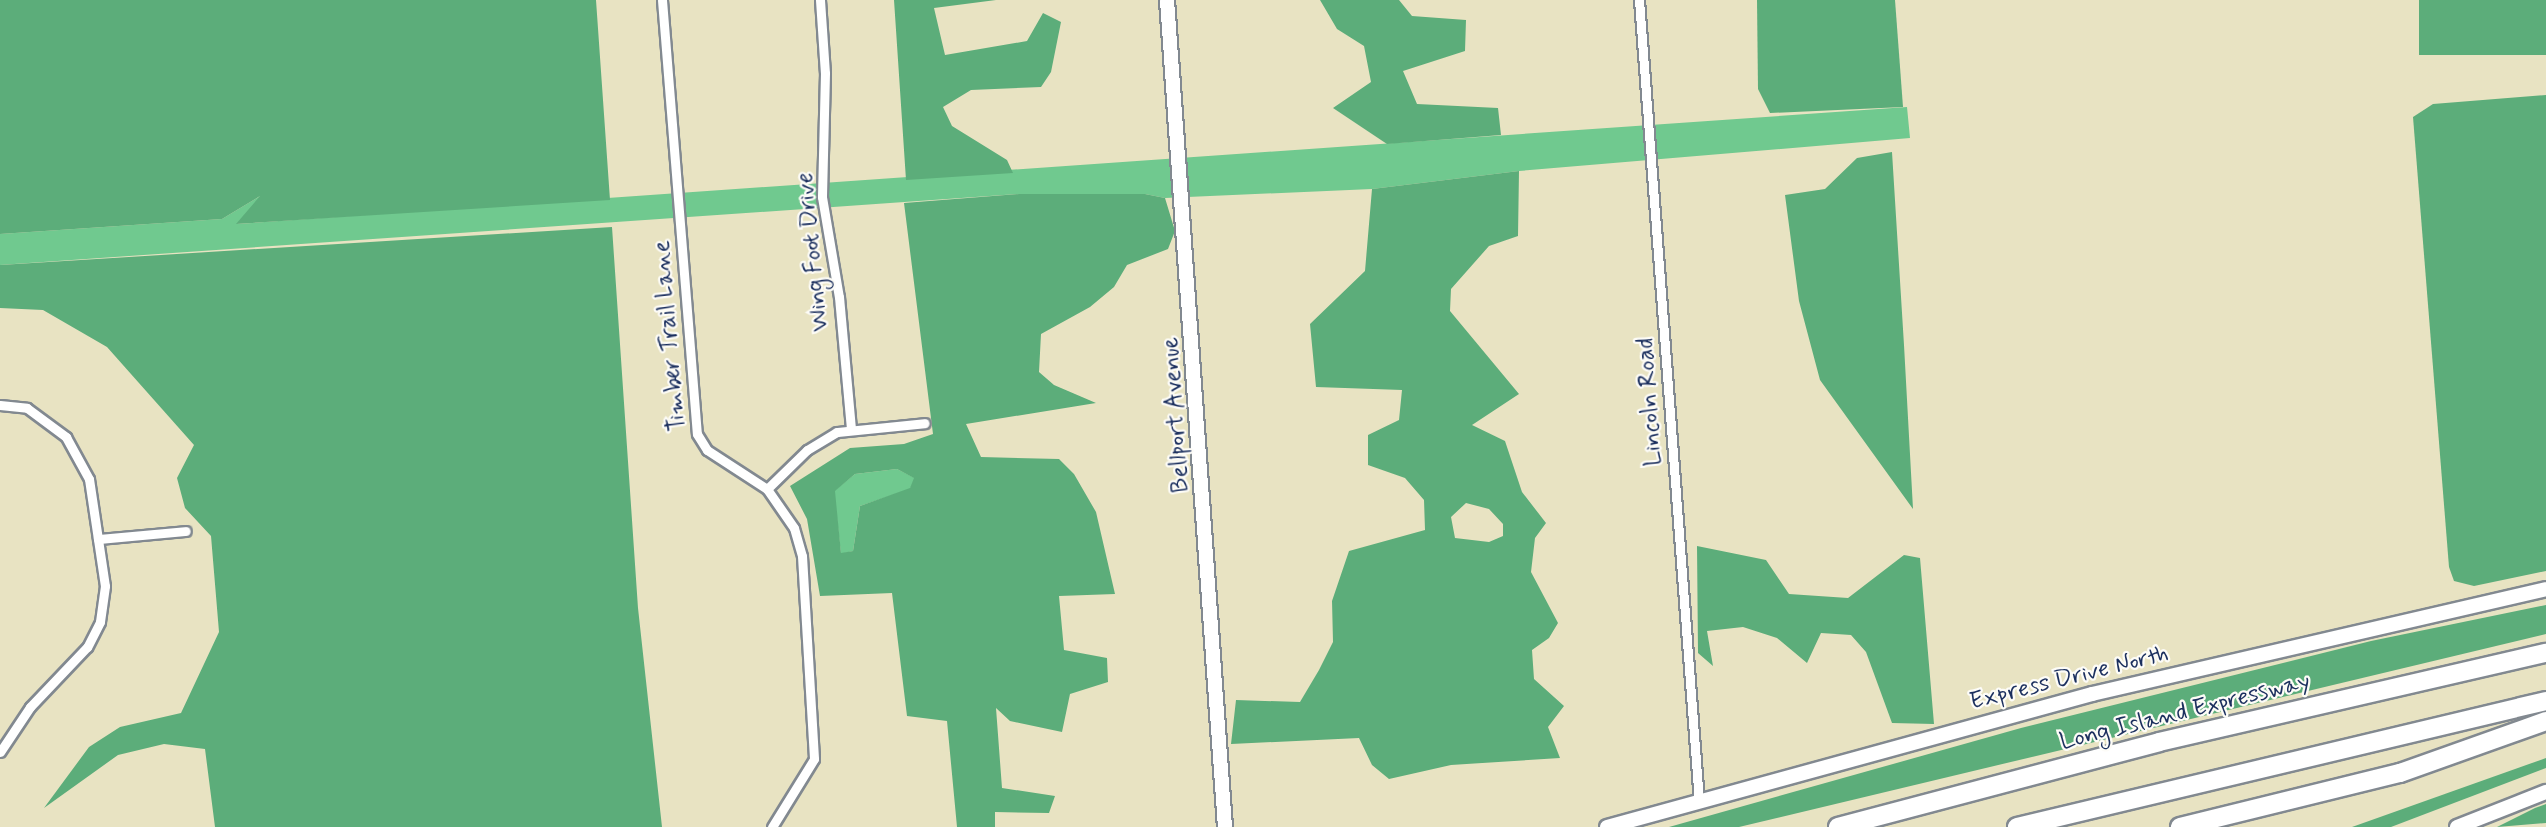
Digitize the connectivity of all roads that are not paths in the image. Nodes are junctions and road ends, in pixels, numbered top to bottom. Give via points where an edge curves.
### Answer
1 (662, 0) edge
2 (820, 0) edge
3 (1167, 0) edge
4 (1639, 0) edge
5 (0, 405) edge
6 (925, 423) dead end
7 (851, 428) junction
8 (767, 489) junction
9 (186, 531) dead end
10 (98, 539) junction
11 (2546, 589) edge
12 (2546, 653) edge
13 (2546, 701) edge
14 (2546, 721) edge
15 (0, 731) edge
16 (10, 736) junction
17 (0, 753) edge
18 (2546, 792) edge
19 (1699, 801) junction
20 (772, 827) edge
21 (1225, 827) edge
22 (1607, 827) edge
23 (1838, 827) edge
24 (2017, 827) edge
25 (2180, 827) edge
26 (2457, 827) edge

1 - 8 street, Timber Trail Lane via 692,411 707,450
2 - 7 street, Wing Foot Drive via 825,73 822,197 839,297
3 - 21 main road, Bellport Avenue
4 - 19 street, Lincoln Road
5 - 10 street via 27,408 66,436 89,479
6 - 7 street
7 - 8 street via 807,450
8 - 20 street, Timber Trail Lane via 794,528 802,556 815,728 814,759
9 - 10 street
10 - 16 street via 105,586 100,622 87,647 30,707
11 - 19 main road, Express Drive North via 2092,694
12 - 23 highway, Long Island Expressway via 2159,742
13 - 24 highway
14 - 25 highway via 2400,773
15 - 16 street
16 - 17 street
18 - 26 main road
19 - 22 main road, Express Drive North

